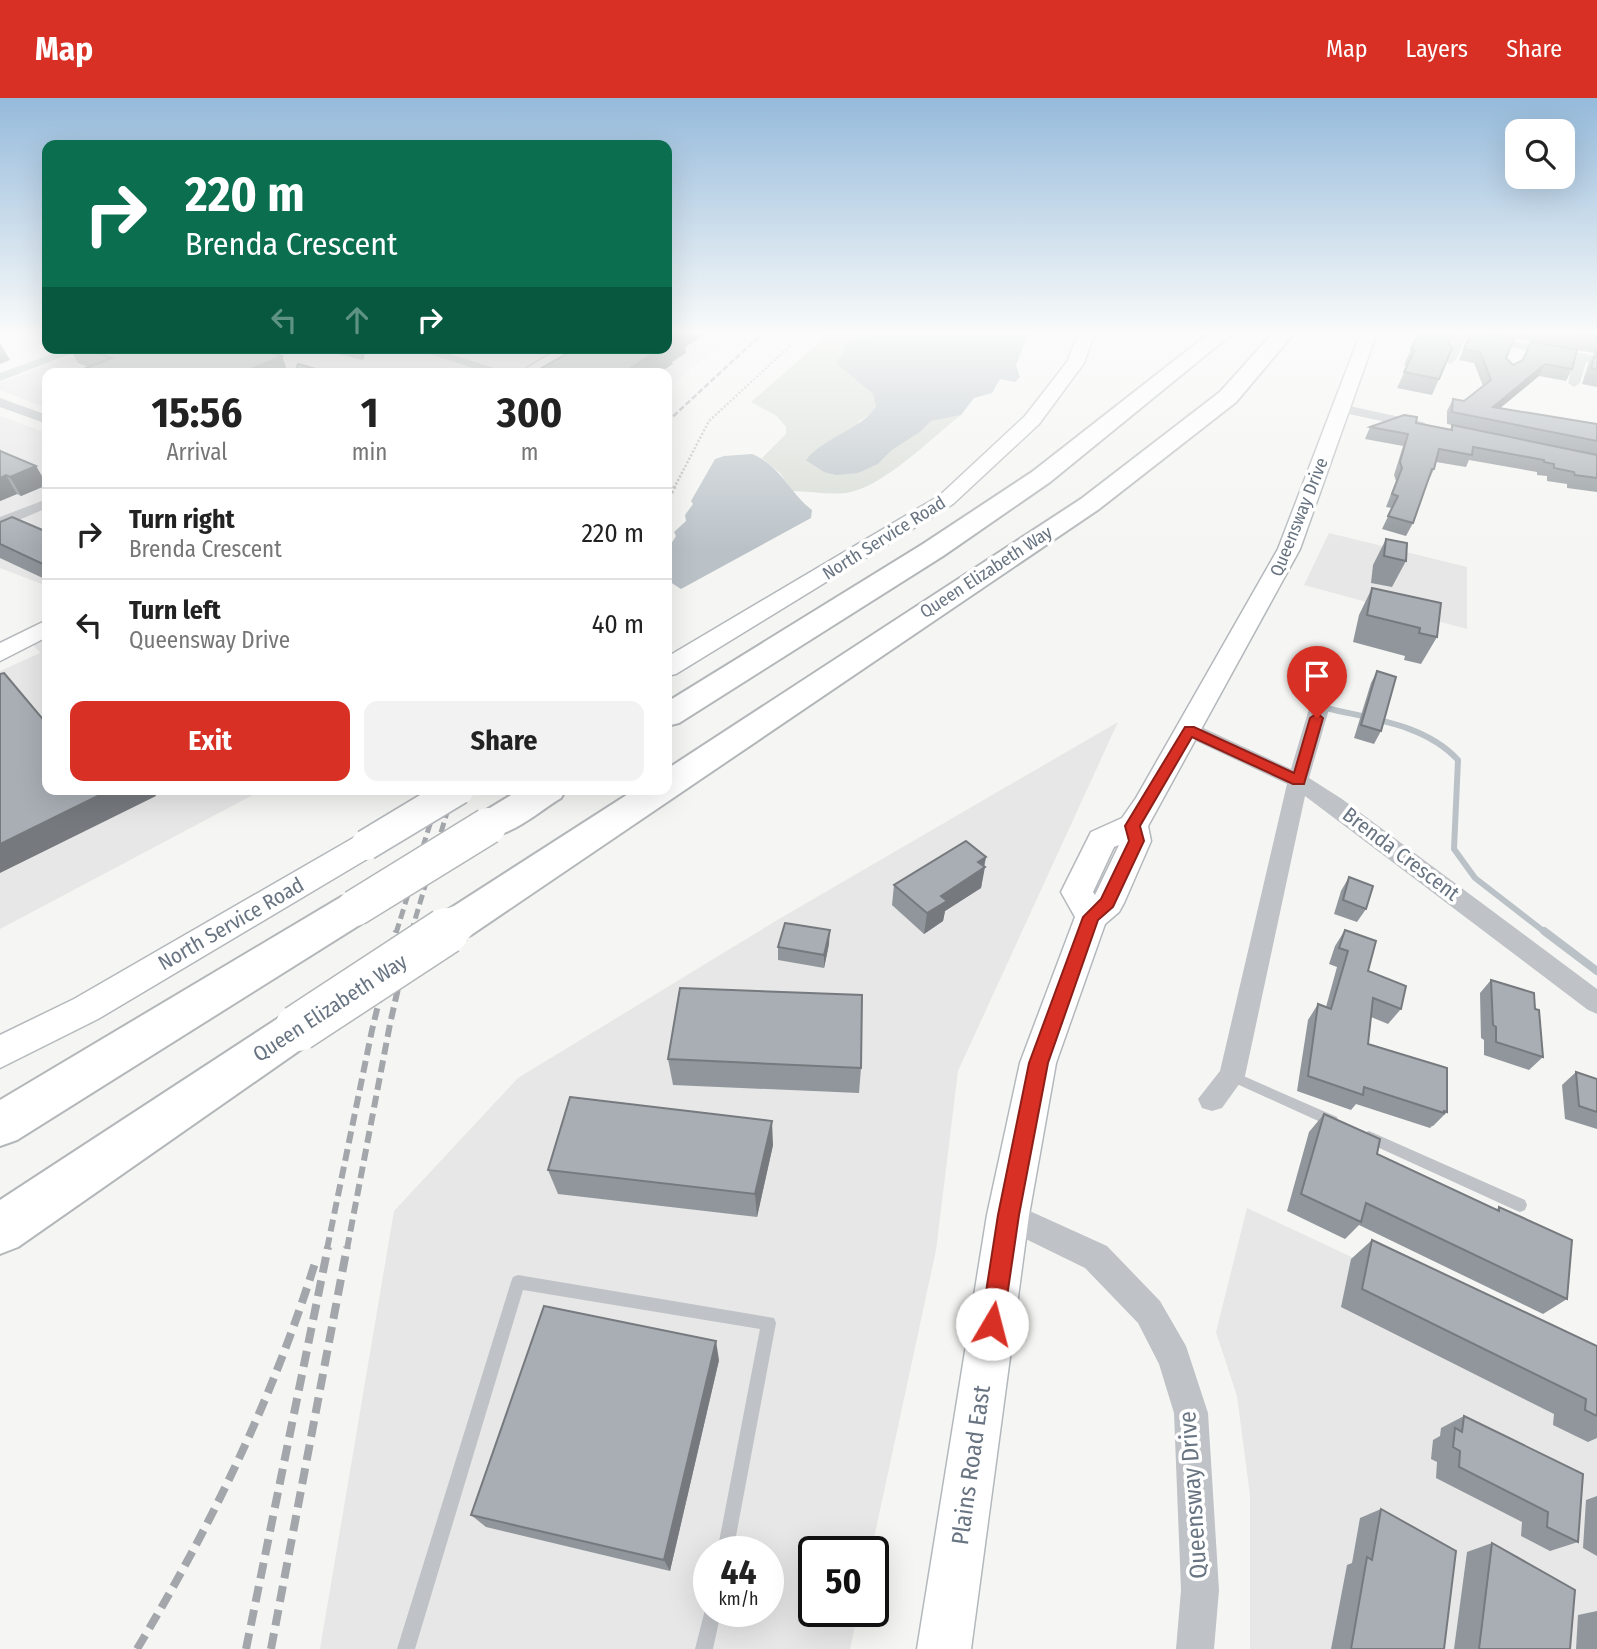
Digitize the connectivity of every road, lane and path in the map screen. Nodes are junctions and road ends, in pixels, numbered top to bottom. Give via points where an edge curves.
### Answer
1 (6, 404) edge
2 (727, 404) edge
3 (1044, 404) edge
4 (1133, 404) edge
5 (1218, 404) edge
6 (1341, 404) edge
7 (1340, 408) junction
8 (42, 418) edge
9 (1434, 428) edge
10 (672, 492) edge
11 (42, 505) edge
12 (0, 523) edge
13 (42, 630) edge
14 (0, 653) edge
15 (672, 665) edge
16 (1324, 692) dead end
17 (672, 713) edge
18 (1189, 730) junction
19 (1298, 781) junction
20 (672, 783) edge
21 (449, 795) edge
22 (539, 795) edge
23 (653, 795) edge
24 (1597, 1003) edge
25 (0, 1052) edge
26 (1232, 1076) junction
27 (1212, 1099) dead end
28 (0, 1125) edge
29 (1520, 1205) dead end
30 (1008, 1215) junction
31 (0, 1229) edge
32 (728, 1536) edge
33 (709, 1627) edge
34 (406, 1649) edge
35 (704, 1649) edge
36 (944, 1649) edge
37 (1195, 1649) edge

1 - 8 street
2 - 10 path via 697,440
3 - 15 main road, North Service Road via 946,500
4 - 17 highway via 1041,477 933,550
5 - 20 highway, Queen Elizabeth Way via 1090,504
6 - 7 main road, Queensway Drive
7 - 9 street
7 - 18 main road, Queensway Drive via 1290,550
11 - 12 street
13 - 14 main road
16 - 19 street
18 - 19 street, Brenda Crescent
18 - 30 main road, Plains Road East via 1133,826 1136,841 1108,903 1091,917 1038,1063
19 - 24 street, Brenda Crescent via 1365,826
19 - 26 street
21 - 25 main road, North Service Road, bridge via 86,1009
22 - 28 highway, bridge
23 - 31 highway, Queen Elizabeth Way, bridge
26 - 27 street
26 - 29 lane
30 - 36 main road, Plains Road East
30 - 37 street, Queensway Drive via 1096,1257 1149,1312 1174,1358 1191,1413 1200,1590
32 - 34 lane via 769,1323 518,1282
33 - 35 lane

